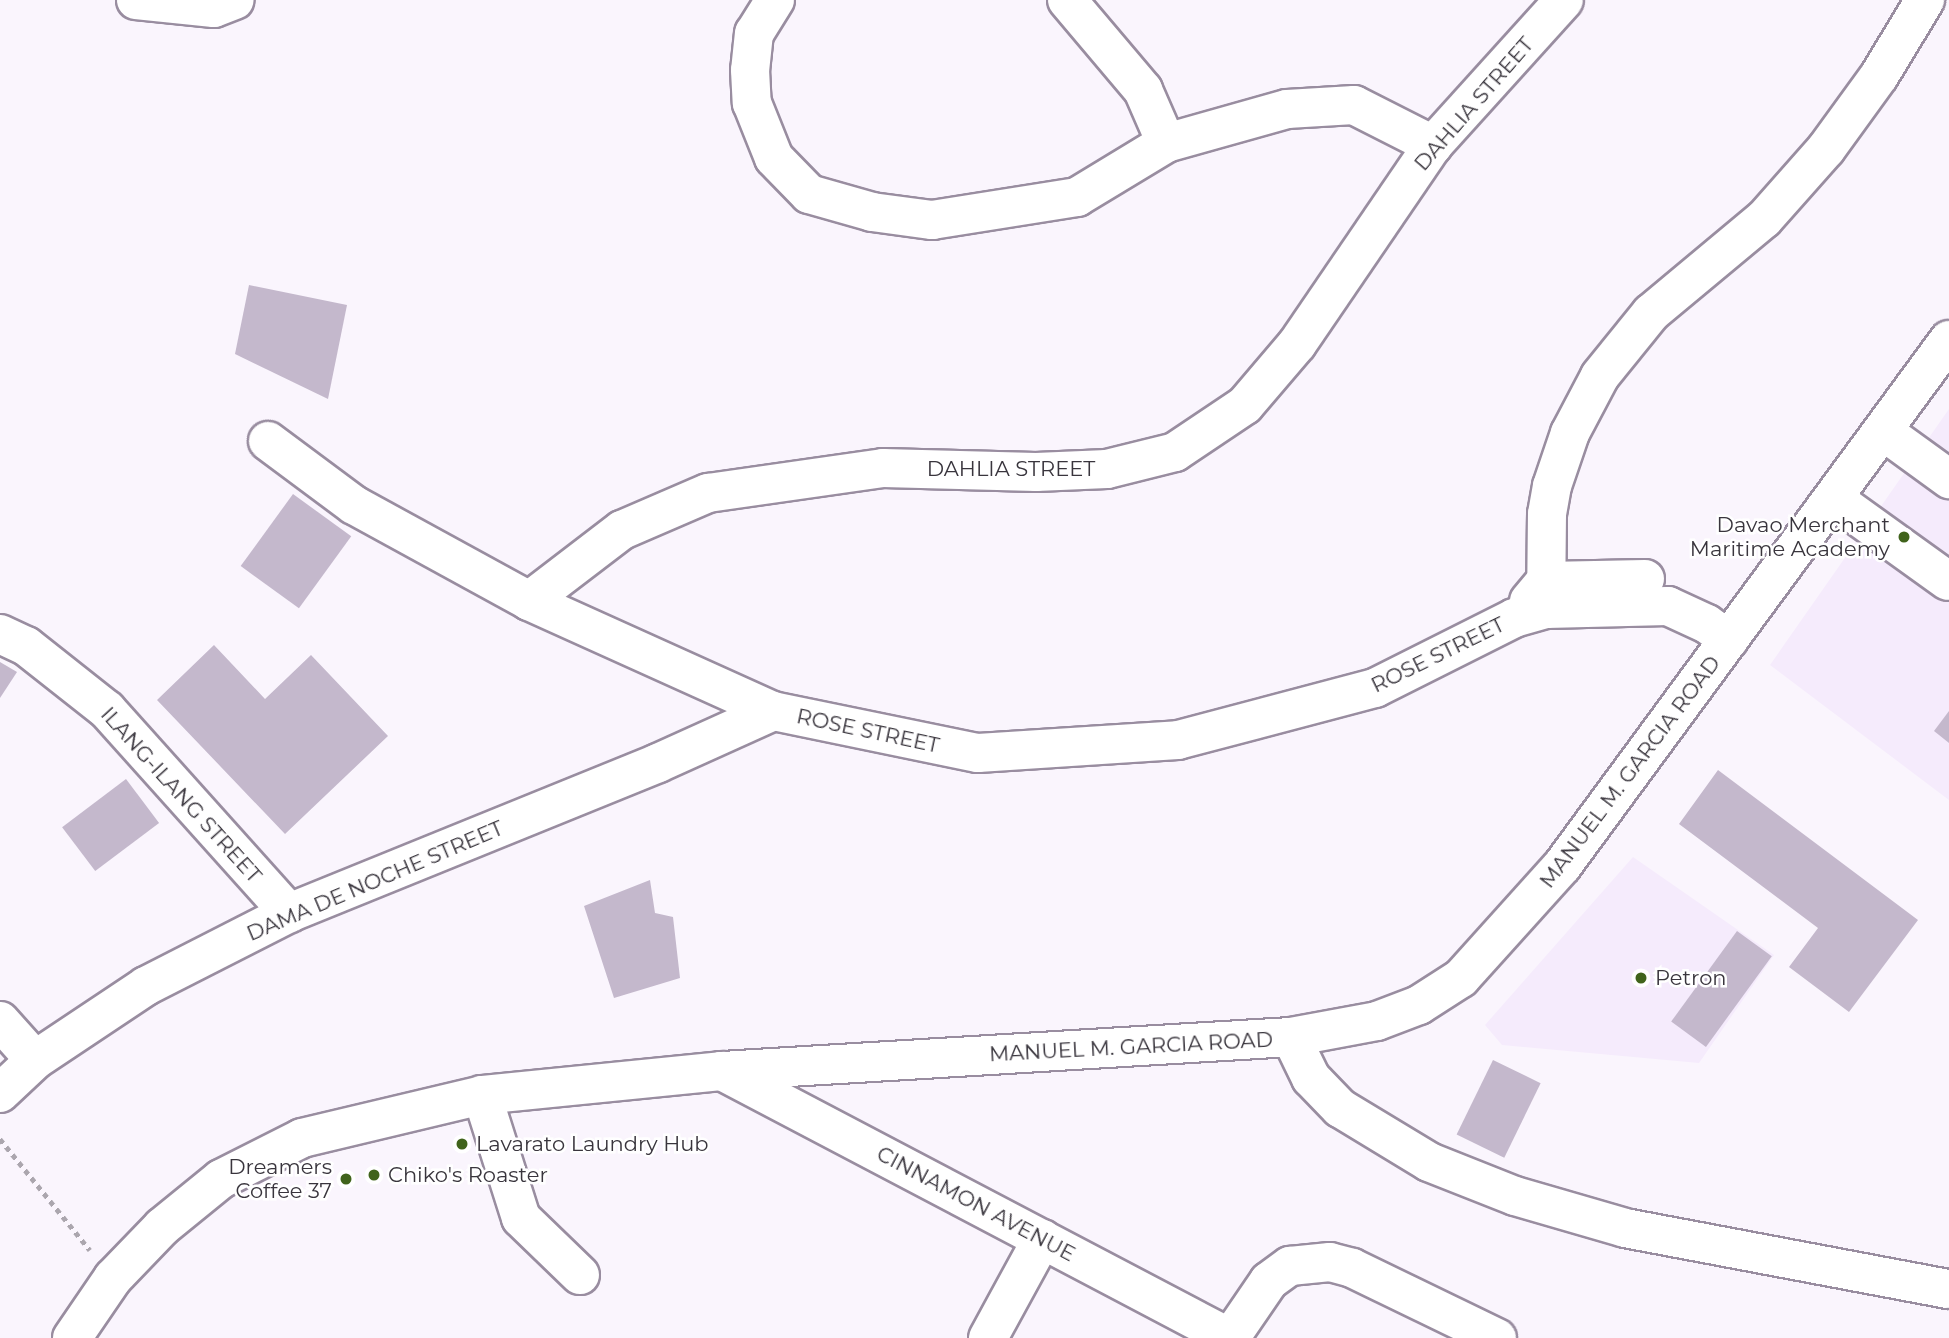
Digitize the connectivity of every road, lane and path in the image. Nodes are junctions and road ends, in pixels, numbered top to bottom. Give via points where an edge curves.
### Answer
1 (136, 0) edge
2 (235, 0) edge
3 (775, 0) edge
4 (1068, 0) edge
5 (1564, 0) edge
6 (1925, 0) edge
7 (1166, 143) junction
8 (1433, 145) junction
9 (1949, 340) edge
10 (1883, 431) junction
11 (268, 441) dead end
12 (1949, 478) edge
13 (1834, 499) junction
14 (1948, 581) edge
15 (529, 601) junction
16 (1535, 603) junction
17 (1737, 630) junction
18 (0, 634) edge
19 (773, 710) junction
20 (289, 913) junction
21 (0, 1021) edge
22 (1291, 1037) junction
23 (35, 1060) junction
24 (723, 1071) junction
25 (0, 1093) edge
26 (482, 1095) junction
27 (0, 1139) edge
28 (1042, 1239) junction
29 (580, 1275) dead end
30 (113, 1278) junction
31 (1949, 1289) edge
32 (72, 1338) edge
33 (988, 1338) edge
34 (1230, 1338) edge
35 (1497, 1338) edge

1 - 2 street via 214,8
3 - 7 street via 754,33 752,103 774,158 809,194 872,212 932,220 1019,209 1077,197
4 - 7 street via 1143,90
5 - 8 street, DAHLIA STREET
6 - 16 street via 1879,76 1826,149 1764,219 1651,313 1600,376 1570,433 1552,486
7 - 8 street via 1287,109 1354,105
8 - 15 street, DAHLIA STREET via 1297,344 1245,405 1175,452 1107,468 1036,472 883,468 708,493 622,530
9 - 10 street, MANUEL M. GARCIA ROAD
10 - 12 street
10 - 13 street, MANUEL M. GARCIA ROAD
11 - 15 street, ROSE STREET via 354,505
13 - 14 street
13 - 17 street, MANUEL M. GARCIA ROAD
15 - 19 street, ROSE STREET
16 - 17 street, ROSE STREET via 1668,606 1707,624
16 - 19 street, ROSE STREET via 1376,688 1178,740 978,753
17 - 22 street, MANUEL M. GARCIA ROAD via 1562,866 1461,978 1419,1005 1377,1021
18 - 20 street, ILANG-ILANG STREET via 26,646 107,710
19 - 20 street, DAMA DE NOCHE STREET via 658,763
20 - 23 street, DAMA DE NOCHE STREET via 146,986
21 - 23 street
22 - 24 street, MANUEL M. GARCIA ROAD
22 - 31 street via 1311,1078 1340,1108 1429,1162 1503,1191 1625,1228
23 - 25 street, DAMA DE NOCHE STREET
24 - 26 street, MANUEL M. GARCIA ROAD
24 - 28 street, CINNAMON AVENUE
26 - 29 street via 521,1218
26 - 30 street, MANUEL M. GARCIA ROAD via 302,1138 221,1179 162,1227
27 - 30 path
28 - 33 street
28 - 34 street, CINNAMON AVENUE
30 - 32 street, MANUEL M. GARCIA ROAD
34 - 35 street via 1279,1273 1290,1266 1330,1262 1352,1268

